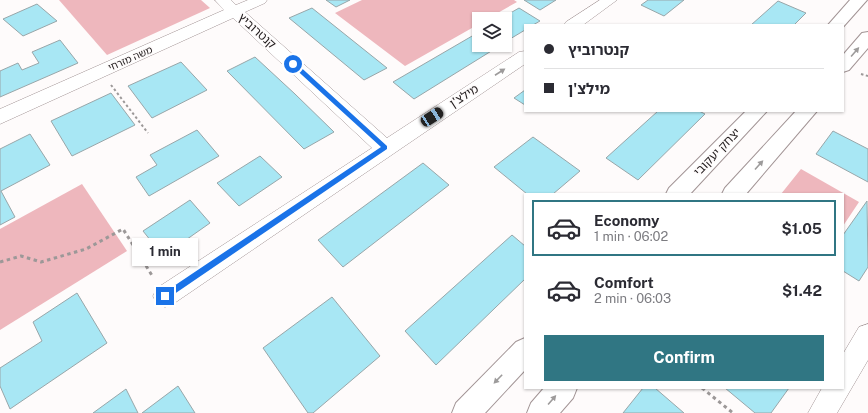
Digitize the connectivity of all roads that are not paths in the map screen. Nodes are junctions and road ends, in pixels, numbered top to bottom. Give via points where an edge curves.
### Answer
1 (222, 0) edge
2 (260, 0) edge
3 (860, 0) edge
4 (602, 2) edge
5 (235, 11) junction
6 (573, 24) edge
7 (837, 24) edge
8 (868, 37) edge
9 (524, 57) edge
10 (844, 65) edge
11 (756, 112) edge
12 (806, 112) edge
13 (0, 116) edge
14 (385, 148) junction
15 (678, 193) edge
16 (734, 193) edge
17 (165, 296) road end
18 (868, 336) edge
19 (524, 352) edge
20 (844, 376) edge
21 (562, 389) edge
22 (836, 389) edge
23 (466, 413) edge
24 (541, 413) edge
25 (822, 413) edge

1 - 5 street, קנטרוביץ
2 - 5 street, משה מזרחי
3 - 7 main road
4 - 6 street
5 - 13 street, משה מזרחי
5 - 14 street, קנטרוביץ
10 -> 8 main road
14 -> 9 street, מילצ'ן
11 - 15 main road, יצחק יעקובי
16 -> 12 main road
14 - 17 street, מילצ'ן
18 - 20 street
19 -> 23 main road
24 -> 21 main road
22 - 25 street

